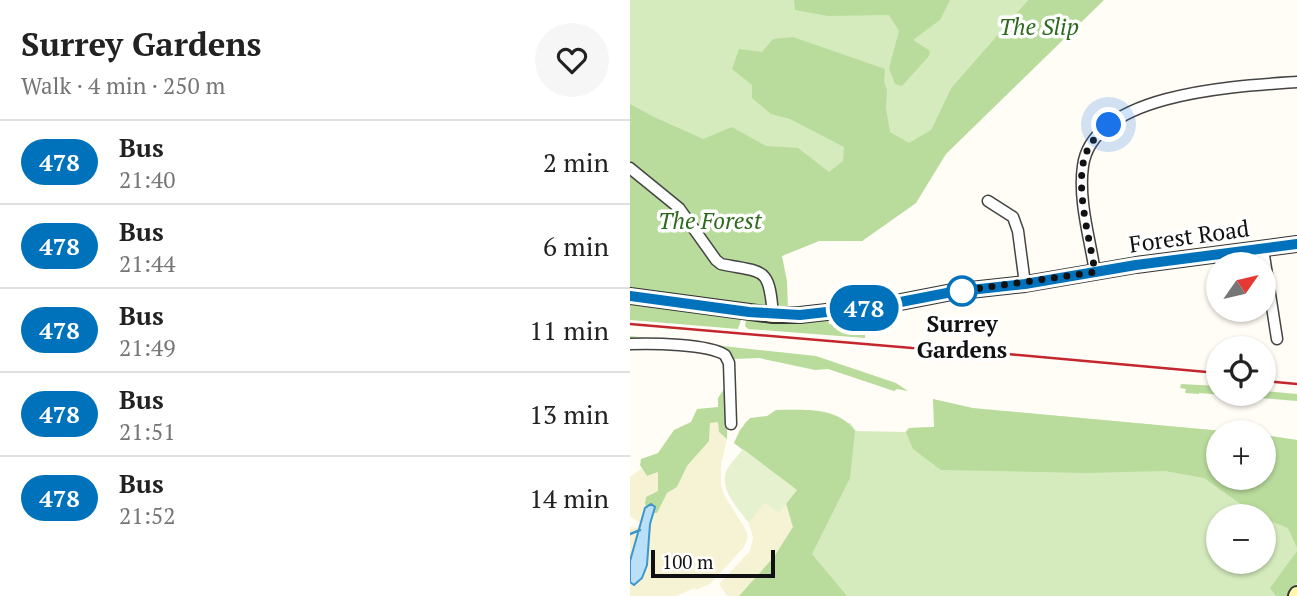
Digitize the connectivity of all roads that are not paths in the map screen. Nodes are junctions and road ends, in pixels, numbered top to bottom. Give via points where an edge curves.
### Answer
1 (1297, 82) edge
2 (630, 168) edge
3 (988, 201) dead end
4 (1297, 244) edge
5 (1263, 249) junction
6 (1095, 272) junction
7 (1025, 284) junction
8 (630, 296) edge
9 (773, 315) junction
10 (1277, 339) dead end
11 (630, 344) edge
12 (731, 424) dead end

1 - 6 street via 1243,86 1148,103 1099,135 1087,149 1082,182
2 - 9 street via 679,208 716,260 765,276
3 - 7 street via 1013,217
4 - 5 street, Forest Road
5 - 6 street, Forest Road
5 - 10 street
6 - 7 street, Forest Road
7 - 9 street, Forest Road via 880,306
8 - 9 street, Forest Road
11 - 12 street via 665,344 725,355

